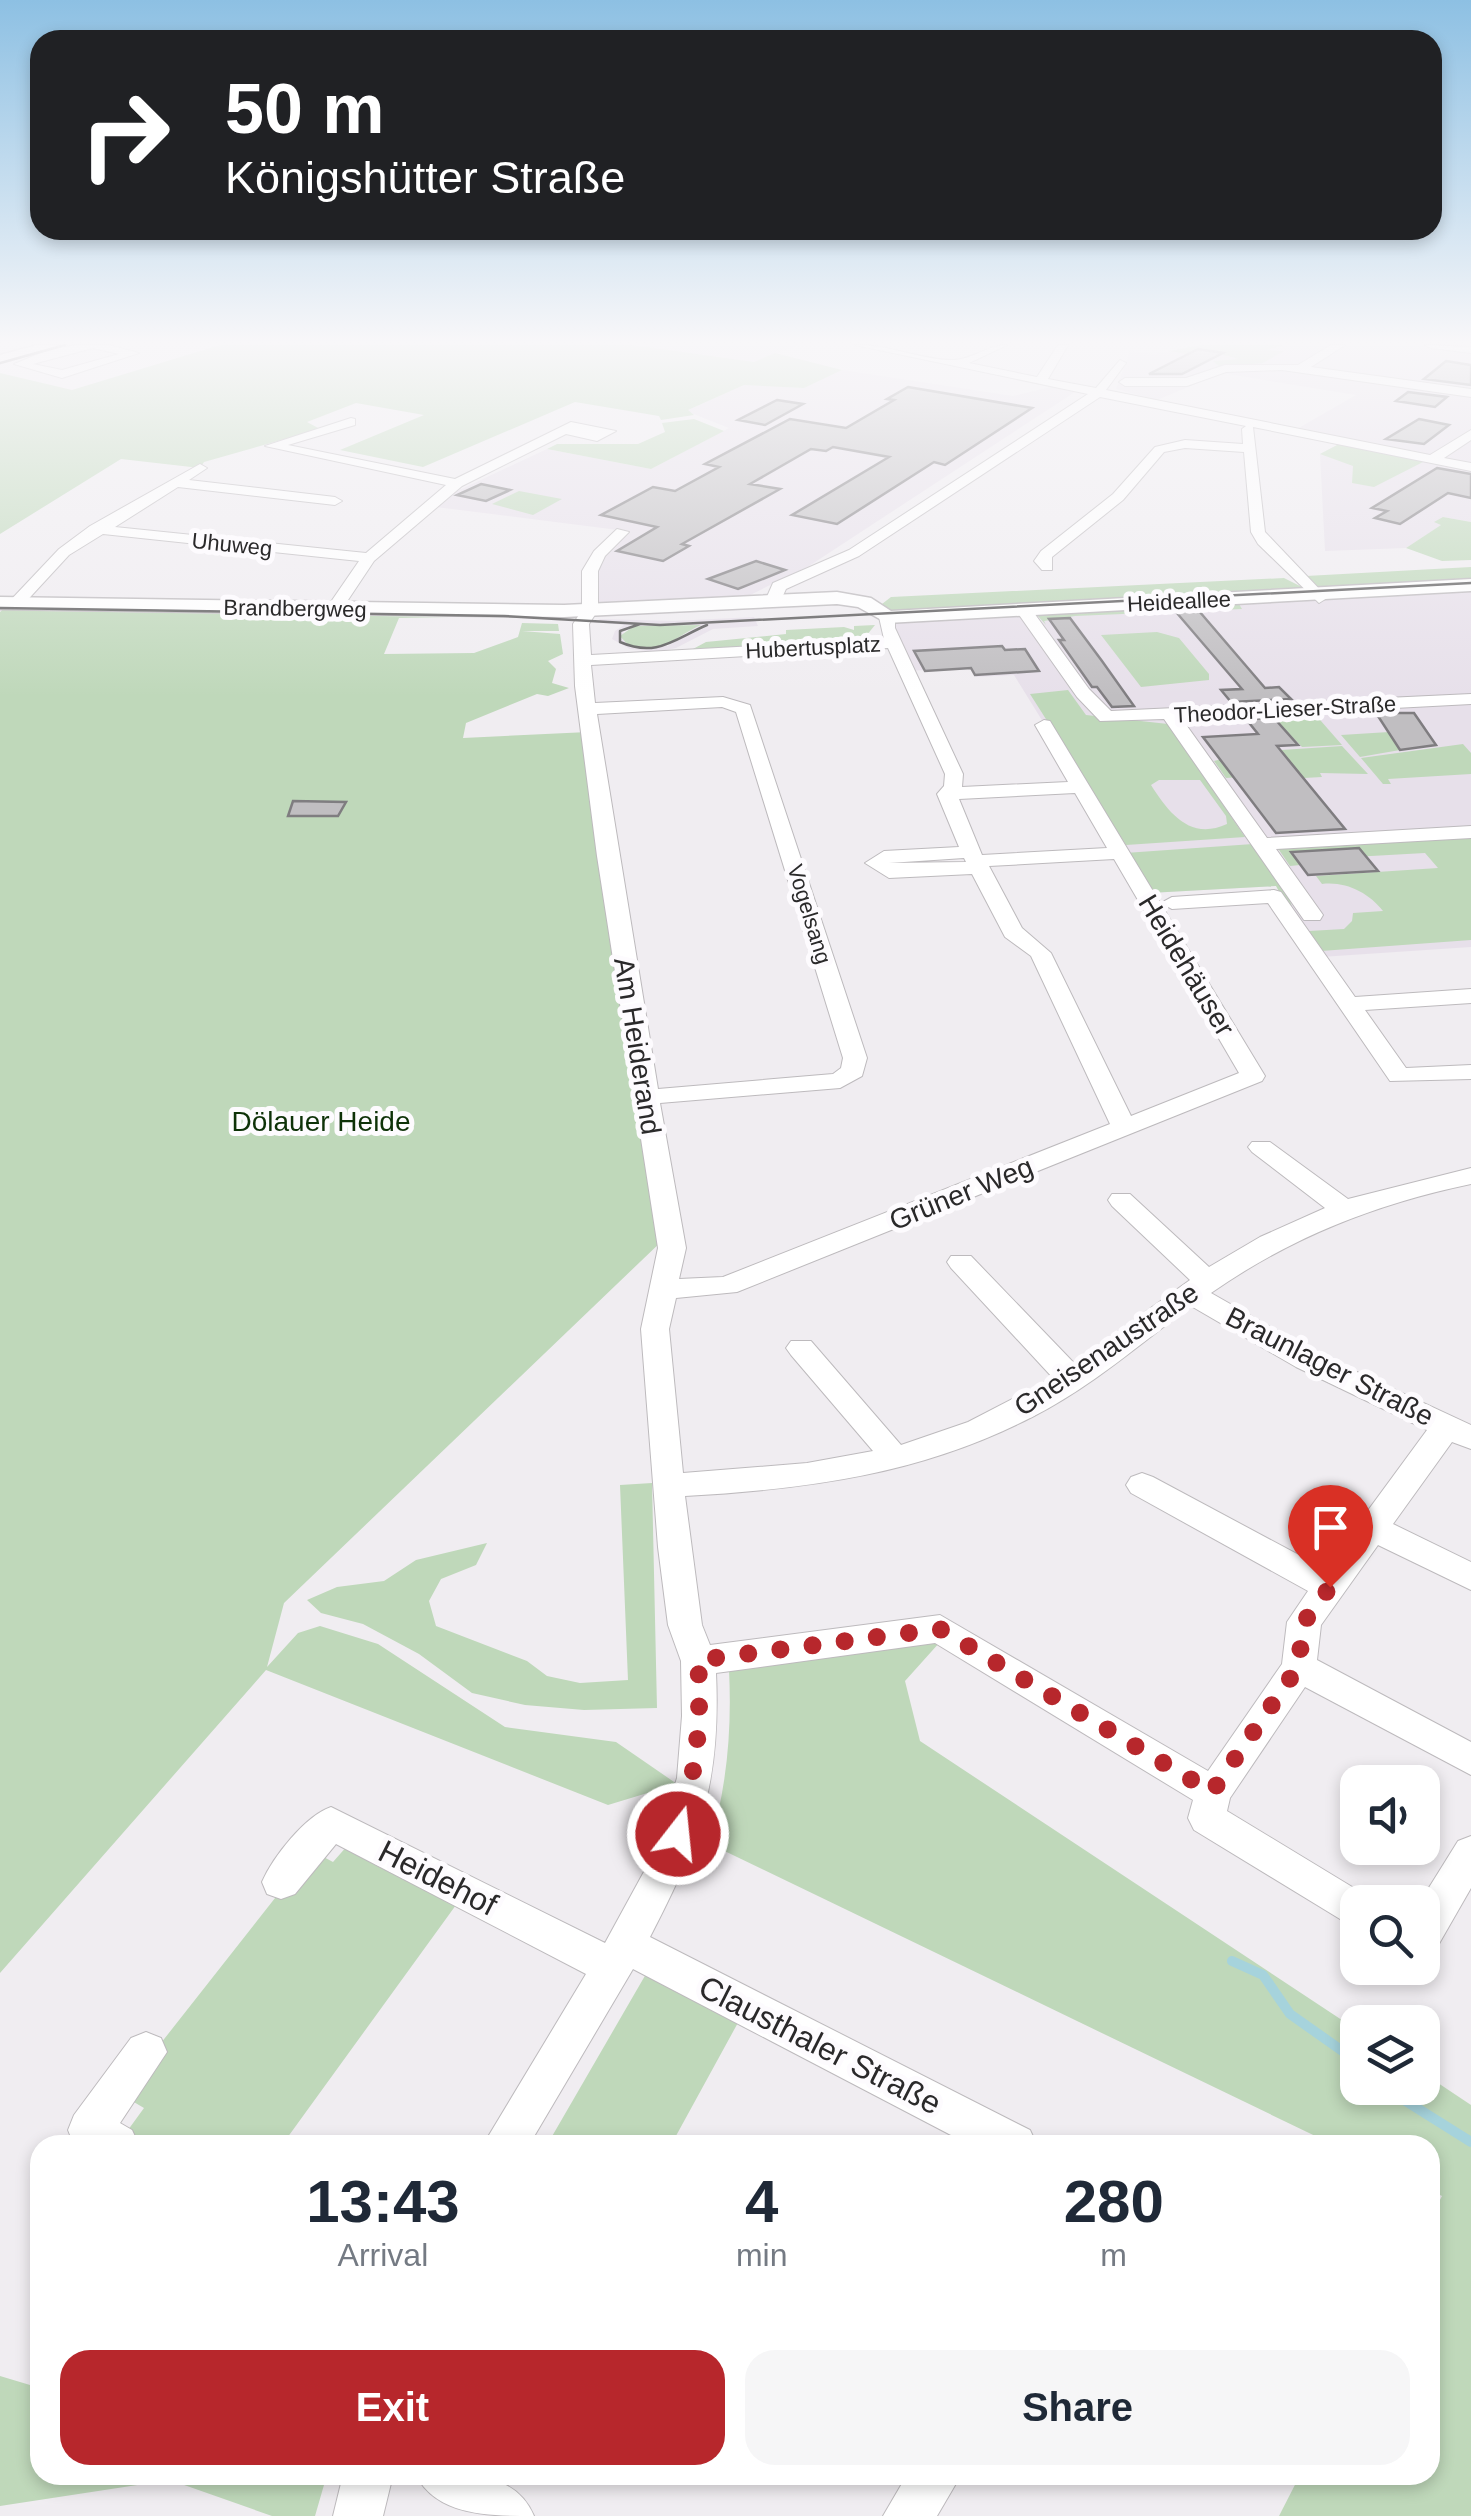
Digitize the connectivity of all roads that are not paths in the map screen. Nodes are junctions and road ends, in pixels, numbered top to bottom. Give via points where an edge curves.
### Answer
1 (354, 462) edge
2 (499, 462) edge
3 (994, 462) edge
4 (1148, 462) edge
5 (1251, 462) edge
6 (200, 468) dead end
7 (176, 482) junction
8 (457, 483) junction
9 (335, 501) dead end
10 (95, 530) junction
11 (622, 532) dead end
12 (369, 558) junction
13 (1471, 566) edge
14 (1048, 568) dead end
15 (1296, 575) junction
16 (1471, 585) edge
17 (1317, 596) junction
18 (774, 600) junction
19 (7, 604) edge
20 (883, 606) junction
21 (1023, 608) junction
22 (334, 609) junction
23 (590, 610) junction
24 (894, 643) junction
25 (584, 660) junction
26 (1471, 699) edge
27 (588, 708) junction
28 (1170, 716) junction
29 (1044, 725) dead end
30 (1082, 788) junction
31 (946, 794) junction
32 (1471, 832) edge
33 (1262, 844) junction
34 (1120, 853) junction
35 (976, 860) junction
36 (1172, 903) dead end
37 (1312, 915) dead end
38 (1471, 996) edge
39 (1346, 1004) junction
40 (1471, 1072) edge
41 (1253, 1076) joint
42 (646, 1097) junction
43 (1124, 1128) junction
44 (1261, 1147) dead end
45 (1471, 1176) edge
46 (1120, 1200) dead end
47 (1341, 1208) junction
48 (960, 1262) dead end
49 (1198, 1287) junction
50 (664, 1289) junction
51 (802, 1348) dead end
52 (1071, 1378) junction
53 (1459, 1432) edge
54 (892, 1460) junction
55 (669, 1485) junction
56 (1142, 1485) dead end
57 (1373, 1528) junction
58 (1471, 1577) edge
59 (1330, 1587) junction
60 (698, 1660) junction
61 (1298, 1667) junction
62 (1471, 1760) edge
63 (1210, 1805) junction
64 (1471, 1854) edge
65 (281, 1882) dead end
66 (1340, 1899) edge
67 (1440, 1906) edge
68 (619, 1956) junction
69 (146, 2052) dead end
70 (98, 2135) edge
71 (511, 2135) edge
72 (994, 2135) edge
73 (366, 2485) edge
74 (458, 2485) edge
75 (929, 2485) edge
76 (358, 2516) edge
77 (509, 2516) edge
78 (908, 2516) edge

1 - 8 street
2 - 8 street
3 - 18 street via 854,553 779,586
4 - 14 street via 1123,493 1049,549 1042,560
5 - 15 street via 1258,532
6 - 7 street
7 - 9 street
7 - 10 street
8 - 12 street
10 - 12 street, Uhuweg
10 - 19 street
11 - 23 street, Am Heiderand via 592,563
12 - 22 street
13 - 15 main road, Heideallee
15 - 17 street
15 - 20 main road, Heideallee
16 - 17 main road, Heideallee
17 - 21 main road, Heideallee
18 - 20 main road, Hubertusplatz via 837,598
18 - 23 main road, Hubertusplatz
19 - 22 main road, Brandbergweg
20 - 21 main road, Heideallee
20 - 24 street, Hubertusplatz
21 - 28 street, Theodor-Lieser-Straße via 1100,714
22 - 23 main road, Brandbergweg
23 - 25 street, Am Heiderand via 580,624
24 - 25 street, Hubertusplatz
24 - 31 street via 954,774
25 - 27 street, Am Heiderand
26 - 28 street, Theodor-Lieser-Straße
27 - 42 street, Am Heiderand
27 - 42 street, Vogelsang via 723,702 744,709 856,1058 853,1072 840,1081
28 - 33 street
29 - 30 street, Heidehäuser
30 - 31 street
30 - 34 street, Heidehäuser
31 - 35 street
32 - 33 street
33 - 37 street
34 - 35 street
34 - 41 street, Heidehäuser
35 - 43 street via 1013,932 1040,952
36 - 39 street via 1274,896
38 - 39 street
39 - 40 street via 1398,1076
41 - 43 street, Grüner Weg
42 - 50 street, Am Heiderand via 672,1248
43 - 50 street, Grüner Weg via 727,1286
44 - 47 street
45 - 47 street, Gneisenaustraße
46 - 49 street, Braunlager Straße
47 - 49 street, Gneisenaustraße via 1276,1238
48 - 52 street
49 - 52 street, Gneisenaustraße
49 - 53 street, Braunlager Straße via 1306,1360
50 - 55 street, Am Heiderand via 655,1329
51 - 54 street via 886,1443
52 - 54 street, Gneisenaustraße via 993,1423
53 - 57 street
54 - 55 street, Gneisenaustraße via 808,1477
55 - 60 street, Am Heiderand via 685,1625
56 - 59 street
57 - 58 street
57 - 59 street
59 - 61 street via 1304,1622
60 - 63 street via 940,1629
60 - 68 street, Am Heiderand via 695,1778 670,1861
61 - 62 street
61 - 63 street
63 - 66 street
64 - 67 street
65 - 68 street, Heidehof via 331,1823
68 - 71 street, Am Heiderand
68 - 72 street, Clausthaler Straße
69 - 70 street via 89,2130
73 - 76 street
74 - 77 street
75 - 78 street

